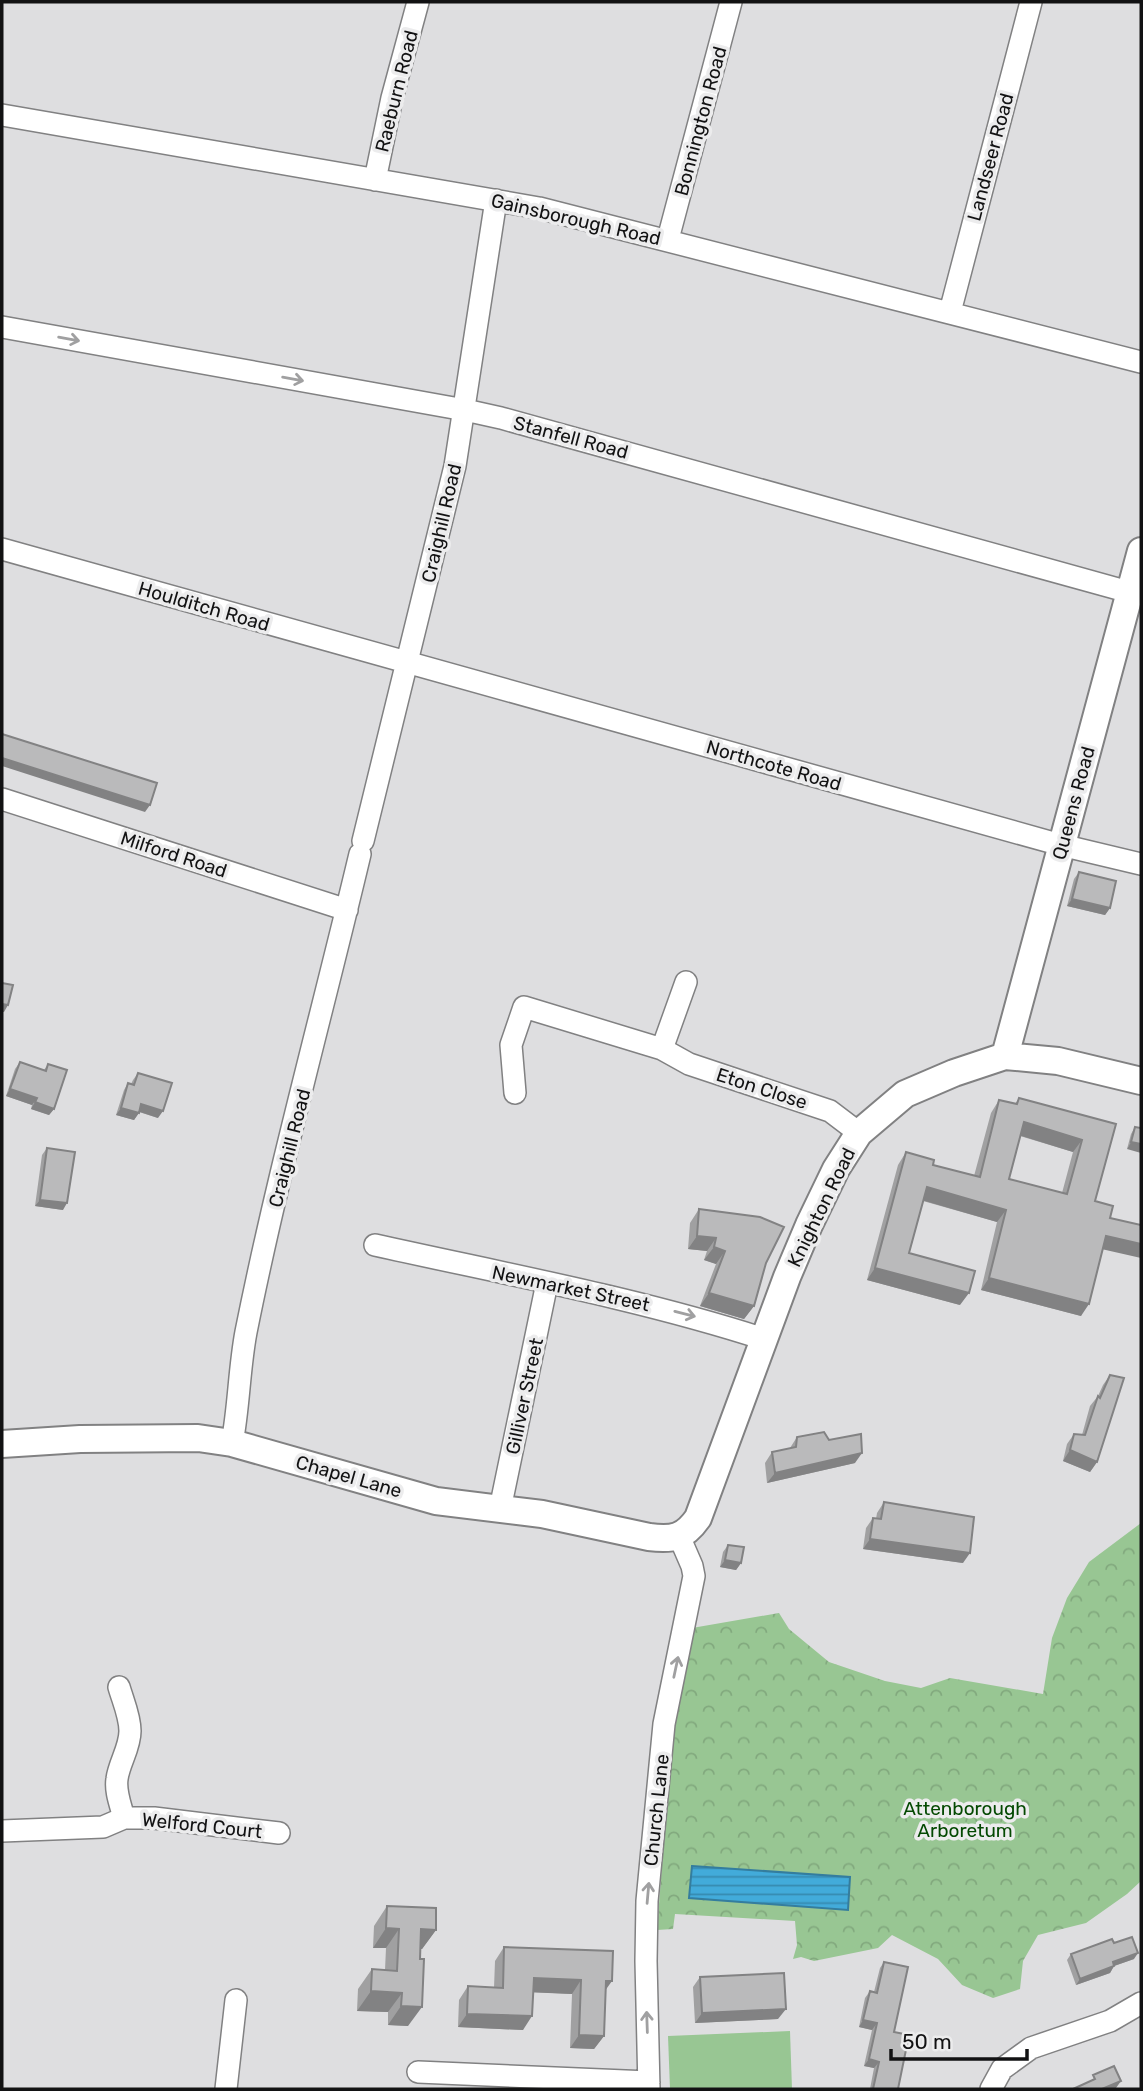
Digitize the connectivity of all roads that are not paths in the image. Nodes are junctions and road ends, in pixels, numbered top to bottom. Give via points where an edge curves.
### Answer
1 (418, 2) edge
2 (732, 2) edge
3 (1031, 2) edge
4 (2, 115) edge
5 (375, 180) junction
6 (496, 200) junction
7 (668, 239) junction
8 (950, 312) junction
9 (2, 327) edge
10 (1141, 362) edge
11 (465, 410) junction
12 (2, 550) edge
13 (1141, 551) edge
14 (1129, 592) junction
15 (407, 663) junction
16 (2, 799) edge
17 (1061, 845) junction
18 (1141, 864) edge
19 (347, 910) junction
20 (686, 982) dead end
21 (662, 1049) junction
22 (1005, 1056) junction
23 (1141, 1081) edge
24 (515, 1093) dead end
25 (859, 1133) junction
26 (375, 1245) dead end
27 (547, 1283) junction
28 (764, 1339) junction
29 (232, 1443) junction
30 (2, 1444) edge
31 (500, 1509) junction
32 (685, 1532) junction
33 (119, 1687) dead end
34 (124, 1818) junction
35 (2, 1831) edge
36 (279, 1833) dead end
37 (236, 2000) dead end
38 (1141, 2003) edge
39 (418, 2072) dead end
40 (649, 2086) edge
41 (226, 2089) edge
42 (991, 2089) edge

1 - 5 street, Raeburn Road
2 - 7 street, Bonnington Road
3 - 8 street, Landseer Road
4 - 5 street, Gainsborough Road
5 - 6 street, Gainsborough Road
6 - 7 street, Gainsborough Road
6 - 11 street, Craighill Road
7 - 8 street, Gainsborough Road
8 - 10 street, Gainsborough Road
9 -> 11 street, Stanfell Road
11 - 14 street, Stanfell Road
11 - 15 street, Craighill Road
12 - 15 street, Houlditch Road
13 - 14 street, Queens Road
14 - 17 street, Queens Road
15 - 17 street, Northcote Road
15 - 19 street, Craighill Road
16 - 19 street, Milford Road
17 - 18 street, Northcote Road
17 - 22 street, Queens Road
19 - 29 street, Craighill Road via 246,1333
20 - 21 street
21 - 24 street, Eton Close via 524,1007 511,1045
21 - 25 street, Eton Close via 690,1064 830,1111
22 - 23 street, Knighton Road via 1058,1062
22 - 25 street, Knighton Road via 905,1094
25 - 28 street, Knighton Road via 809,1225
26 - 27 street, Newmarket Street
27 -> 28 street, Newmarket Street via 635,1301
27 - 31 street, Gilliver Street
28 - 32 street, Knighton Road via 704,1506
29 - 30 street, Chapel Lane via 184,1438
29 - 31 street, Chapel Lane via 436,1501
31 - 32 street, Chapel Lane via 649,1537 666,1539
40 -> 32 street, Church Lane via 647,1901 664,1724 694,1576
33 - 34 street, Welford Court via 130,1730 117,1780
34 - 35 street, Welford Court via 103,1827
34 - 36 street, Welford Court
37 - 41 street
38 - 42 street via 1110,2021 1031,2048 1002,2069
39 - 40 street

